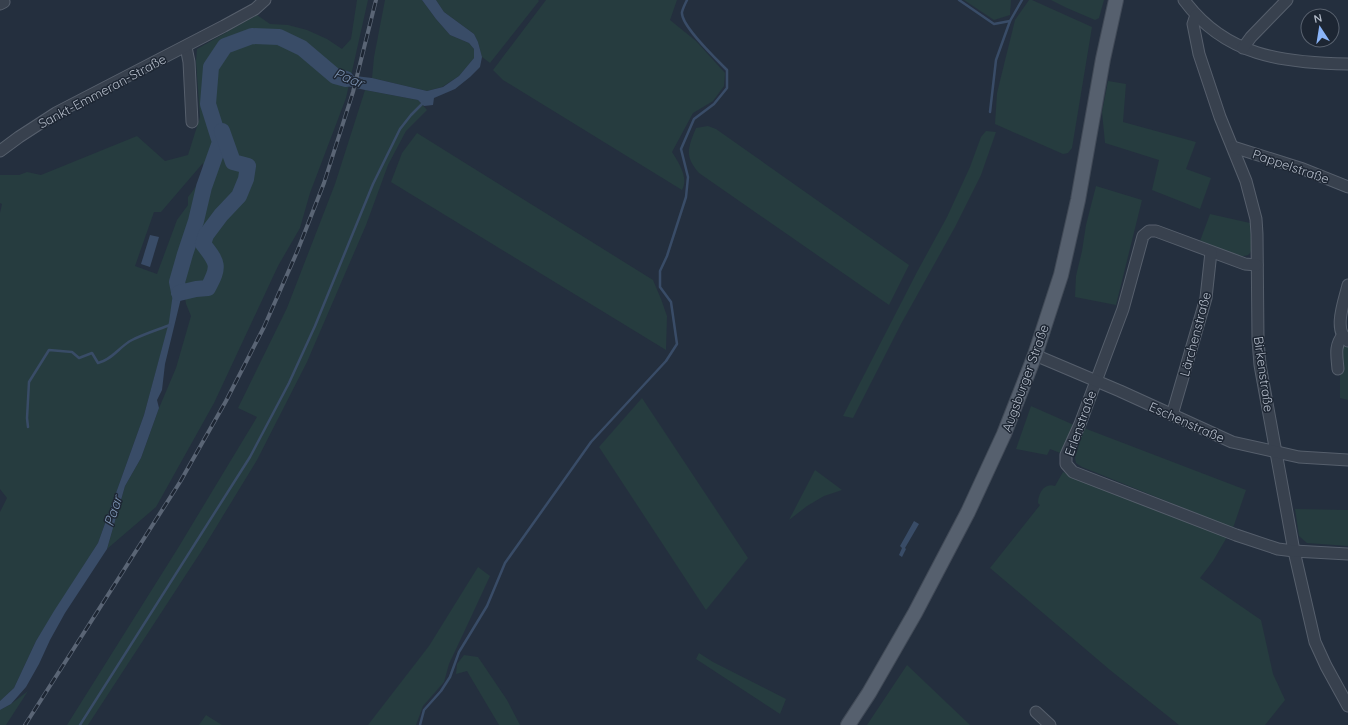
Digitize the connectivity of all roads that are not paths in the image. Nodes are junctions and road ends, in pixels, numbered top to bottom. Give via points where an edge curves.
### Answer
1 (265, 0) edge
2 (1116, 0) edge
3 (1184, 0) edge
4 (1287, 0) edge
5 (1196, 15) junction
6 (186, 47) junction
7 (1243, 48) junction
8 (1348, 64) edge
9 (192, 122) dead end
10 (1233, 147) junction
11 (0, 151) edge
12 (1348, 187) edge
13 (1211, 252) junction
14 (1257, 265) junction
15 (1348, 285) edge
16 (1345, 338) edge
17 (1035, 355) junction
18 (1338, 369) dead end
19 (1096, 381) junction
20 (1172, 415) junction
21 (1276, 452) junction
22 (1348, 460) edge
23 (1294, 552) junction
24 (1348, 554) edge
25 (1348, 706) edge
26 (1036, 712) dead end
27 (848, 725) edge
28 (1050, 725) edge

1 - 6 street, Sankt-Emmeran-Straße via 255,9
2 - 17 main road, Augsburger Straße via 1078,200 1062,267
3 - 5 street
4 - 7 street
5 - 7 street via 1230,42
5 - 10 street, Birkenstraße via 1194,24 1199,54
6 - 9 street
6 - 11 street, Sankt-Emmeran-Straße via 63,110
7 - 8 street via 1294,60
10 - 12 street, Pappelstraße via 1303,169
10 - 14 street, Birkenstraße via 1246,181 1256,219
13 - 14 street, Erlenstraße via 1245,264
13 - 19 street, Erlenstraße via 1156,231 1148,231 1143,236 1123,309
13 - 20 street, Lärchenstraße via 1206,298
14 - 21 street, Birkenstraße via 1260,365
15 - 16 street via 1340,315 1340,330
16 - 18 street via 1338,341
17 - 19 street, Eschenstraße
17 - 27 main road, Augsburger Straße via 1004,434 968,512 915,613
19 - 20 street, Eschenstraße
19 - 23 street, Erlenstraße via 1066,455 1066,464 1073,472 1236,535
20 - 21 street, Eschenstraße via 1232,442
21 - 22 street, Eschenstraße via 1299,457
21 - 23 street, Birkenstraße
23 - 24 street, Erlenstraße
23 - 25 street, Birkenstraße via 1315,642
26 - 28 street

